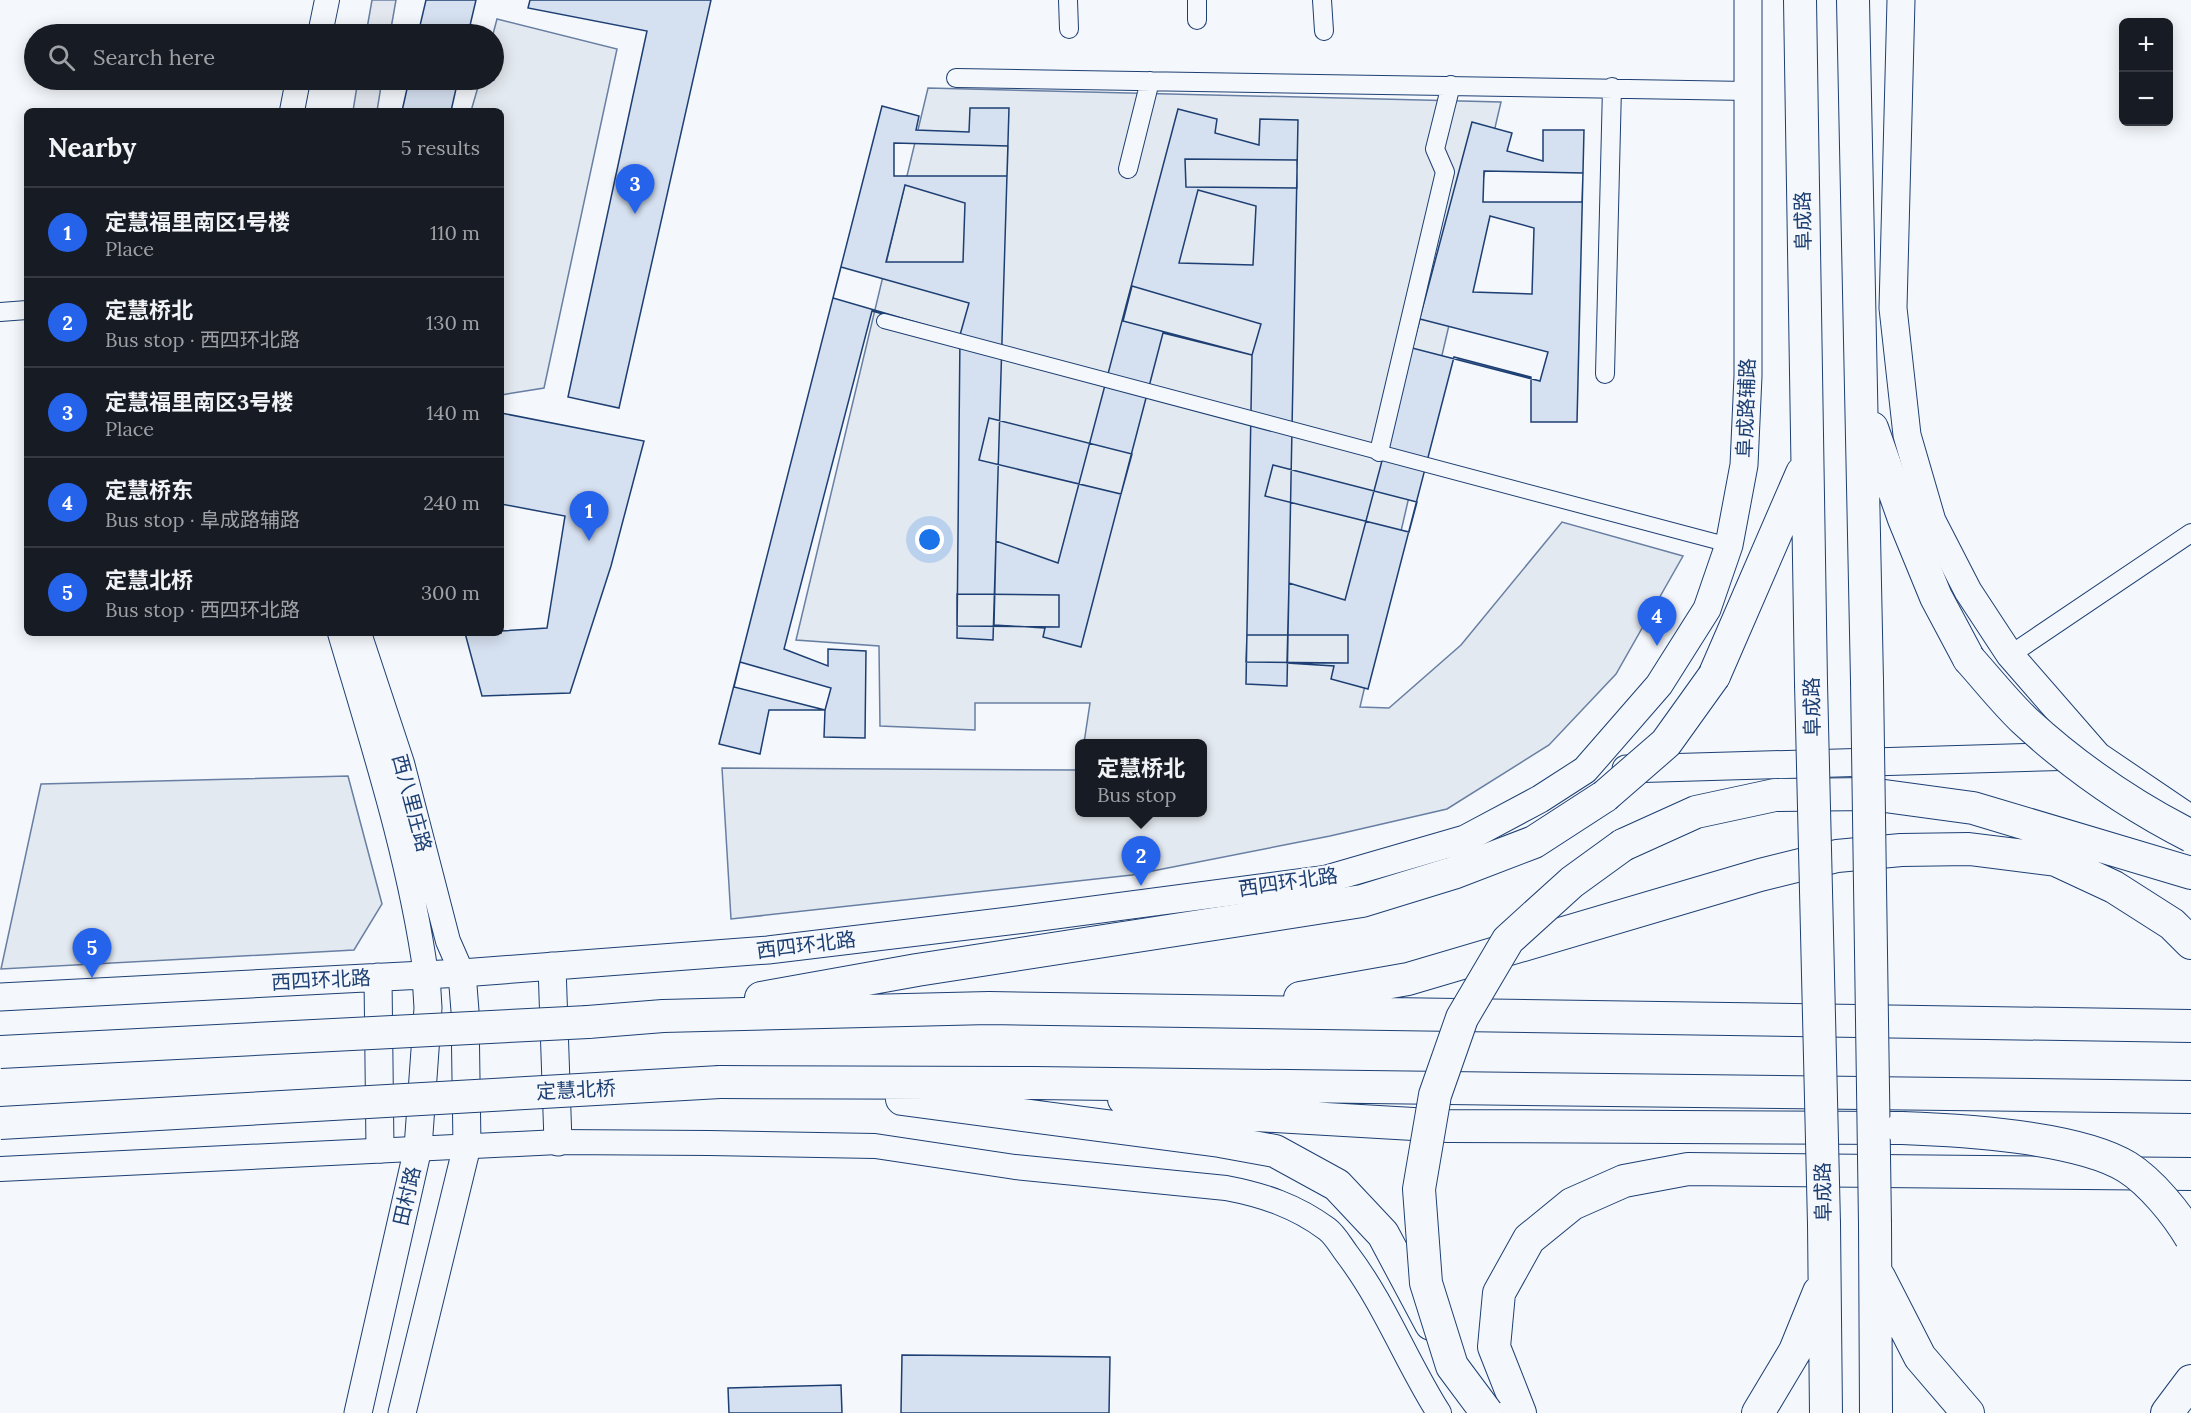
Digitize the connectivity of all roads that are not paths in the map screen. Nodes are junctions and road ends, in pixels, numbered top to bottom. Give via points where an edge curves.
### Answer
1 (314, 0) edge
2 (327, 0) edge
3 (1068, 0) edge
4 (1197, 0) edge
5 (1322, 0) edge
6 (1748, 0) edge
7 (1800, 0) edge
8 (1854, 0) edge
9 (1900, 0) edge
10 (1197, 20) dead end
11 (309, 24) edge
12 (322, 24) edge
13 (1069, 29) dead end
14 (1324, 31) dead end
15 (956, 78) dead end
16 (1150, 81) junction
17 (1451, 85) junction
18 (1611, 87) junction
19 (296, 90) edge
20 (310, 90) edge
21 (1748, 91) junction
22 (293, 108) edge
23 (307, 108) edge
24 (1128, 169) dead end
25 (24, 310) edge
26 (0, 312) edge
27 (884, 321) dead end
28 (1605, 374) dead end
29 (1863, 400) junction
30 (1379, 452) junction
31 (1806, 464) junction
32 (2191, 533) edge
33 (1729, 545) junction
34 (341, 636) edge
35 (360, 636) edge
36 (2010, 656) junction
37 (2098, 756) junction
38 (1585, 770) junction
39 (2191, 819) edge
40 (2191, 836) edge
41 (2191, 873) edge
42 (2182, 934) edge
43 (552, 966) junction
44 (462, 973) junction
45 (426, 975) junction
46 (378, 977) junction
47 (0, 997) edge
48 (1226, 1011) junction
49 (663, 1016) junction
50 (2191, 1026) edge
51 (0, 1052) edge
52 (777, 1083) junction
53 (1035, 1083) junction
54 (2191, 1097) edge
55 (0, 1123) edge
56 (558, 1142) junction
57 (467, 1146) junction
58 (417, 1148) junction
59 (380, 1149) junction
60 (0, 1169) edge
61 (2191, 1174) edge
62 (2191, 1238) edge
63 (1876, 1271) junction
64 (1825, 1277) junction
65 (1452, 1366) junction
66 (2191, 1381) edge
67 (358, 1413) edge
68 (402, 1413) edge
69 (1439, 1413) edge
70 (1486, 1413) edge
71 (1520, 1413) edge
72 (1758, 1413) edge
73 (1826, 1413) edge
74 (1876, 1413) edge
75 (1968, 1413) edge
76 (2167, 1413) edge

1 - 11 street
2 - 12 street
3 - 13 street
4 - 10 street
5 - 14 street
6 - 21 main road, 阜成路辅路
7 - 31 highway, 阜成路
8 - 29 highway
9 - 36 main road via 1893,308 1907,435 1932,521 1968,591
15 - 16 street
16 - 17 street
16 - 24 street
17 - 18 street
17 - 30 street via 1435,149 1444,172
18 - 21 street
18 - 28 street
19 - 22 street
20 - 23 street
21 - 33 main road, 阜成路辅路 via 1748,376 1744,465
25 - 26 street
27 - 30 street
29 - 40 highway, bridge via 1904,519 1936,597 1969,659 2023,719 2087,775
29 - 63 highway, bridge
30 - 33 street
31 - 49 highway, bridge via 1714,676 1666,743 1605,796 1534,842 1362,902 917,970
31 - 64 highway, 阜成路, bridge
32 - 36 street
33 - 38 main road, 阜成路辅路 via 1707,609 1659,685
34 - 45 street, 西八里庄路 via 420,930
35 - 44 street, 西八里庄路 via 402,763 448,941
36 - 37 main road
37 - 38 main road
37 - 39 main road
38 - 43 main road, 西四环北路 via 1465,839 1328,879 768,950
41 - 65 highway, bridge via 1973,808 1870,794 1775,795 1695,812 1623,845 1572,882 1508,940 1462,1018 1435,1095 1419,1189 1426,1283
42 - 48 highway via 2114,887 2056,860 1969,849 1901,850 1837,856 1760,875 1408,979
43 - 44 main road, 西四环北路
43 - 56 main road
44 - 45 main road, 西四环北路
44 - 57 main road
45 - 46 main road, 西四环北路
45 - 58 main road, 田村路 via 428,1008
46 - 47 main road, 西四环北路
46 - 59 main road
48 - 49 highway via 989,1008
48 - 50 highway
49 - 51 highway, bridge
52 - 53 highway
52 - 55 highway, 定慧北桥, bridge via 720,1082
52 - 65 highway, bridge via 1275,1151 1337,1185 1383,1234
53 - 54 highway
53 - 62 highway, bridge via 1187,1111 1448,1126 1963,1130 2080,1149 2127,1167 2176,1212
56 - 57 street
56 - 69 street via 875,1146 1015,1167 1226,1188 1260,1195 1294,1208 1330,1231 1378,1298 1416,1377
57 - 58 street
57 - 68 main road
58 - 59 street
58 - 67 main road, 田村路
59 - 60 street
61 - 71 highway via 1688,1169 1624,1180 1572,1204 1529,1239 1499,1293 1494,1347
63 - 74 highway
63 - 75 highway via 1920,1357
64 - 72 highway via 1795,1351
64 - 73 highway, 阜成路
65 - 70 highway, bridge
66 - 76 highway

